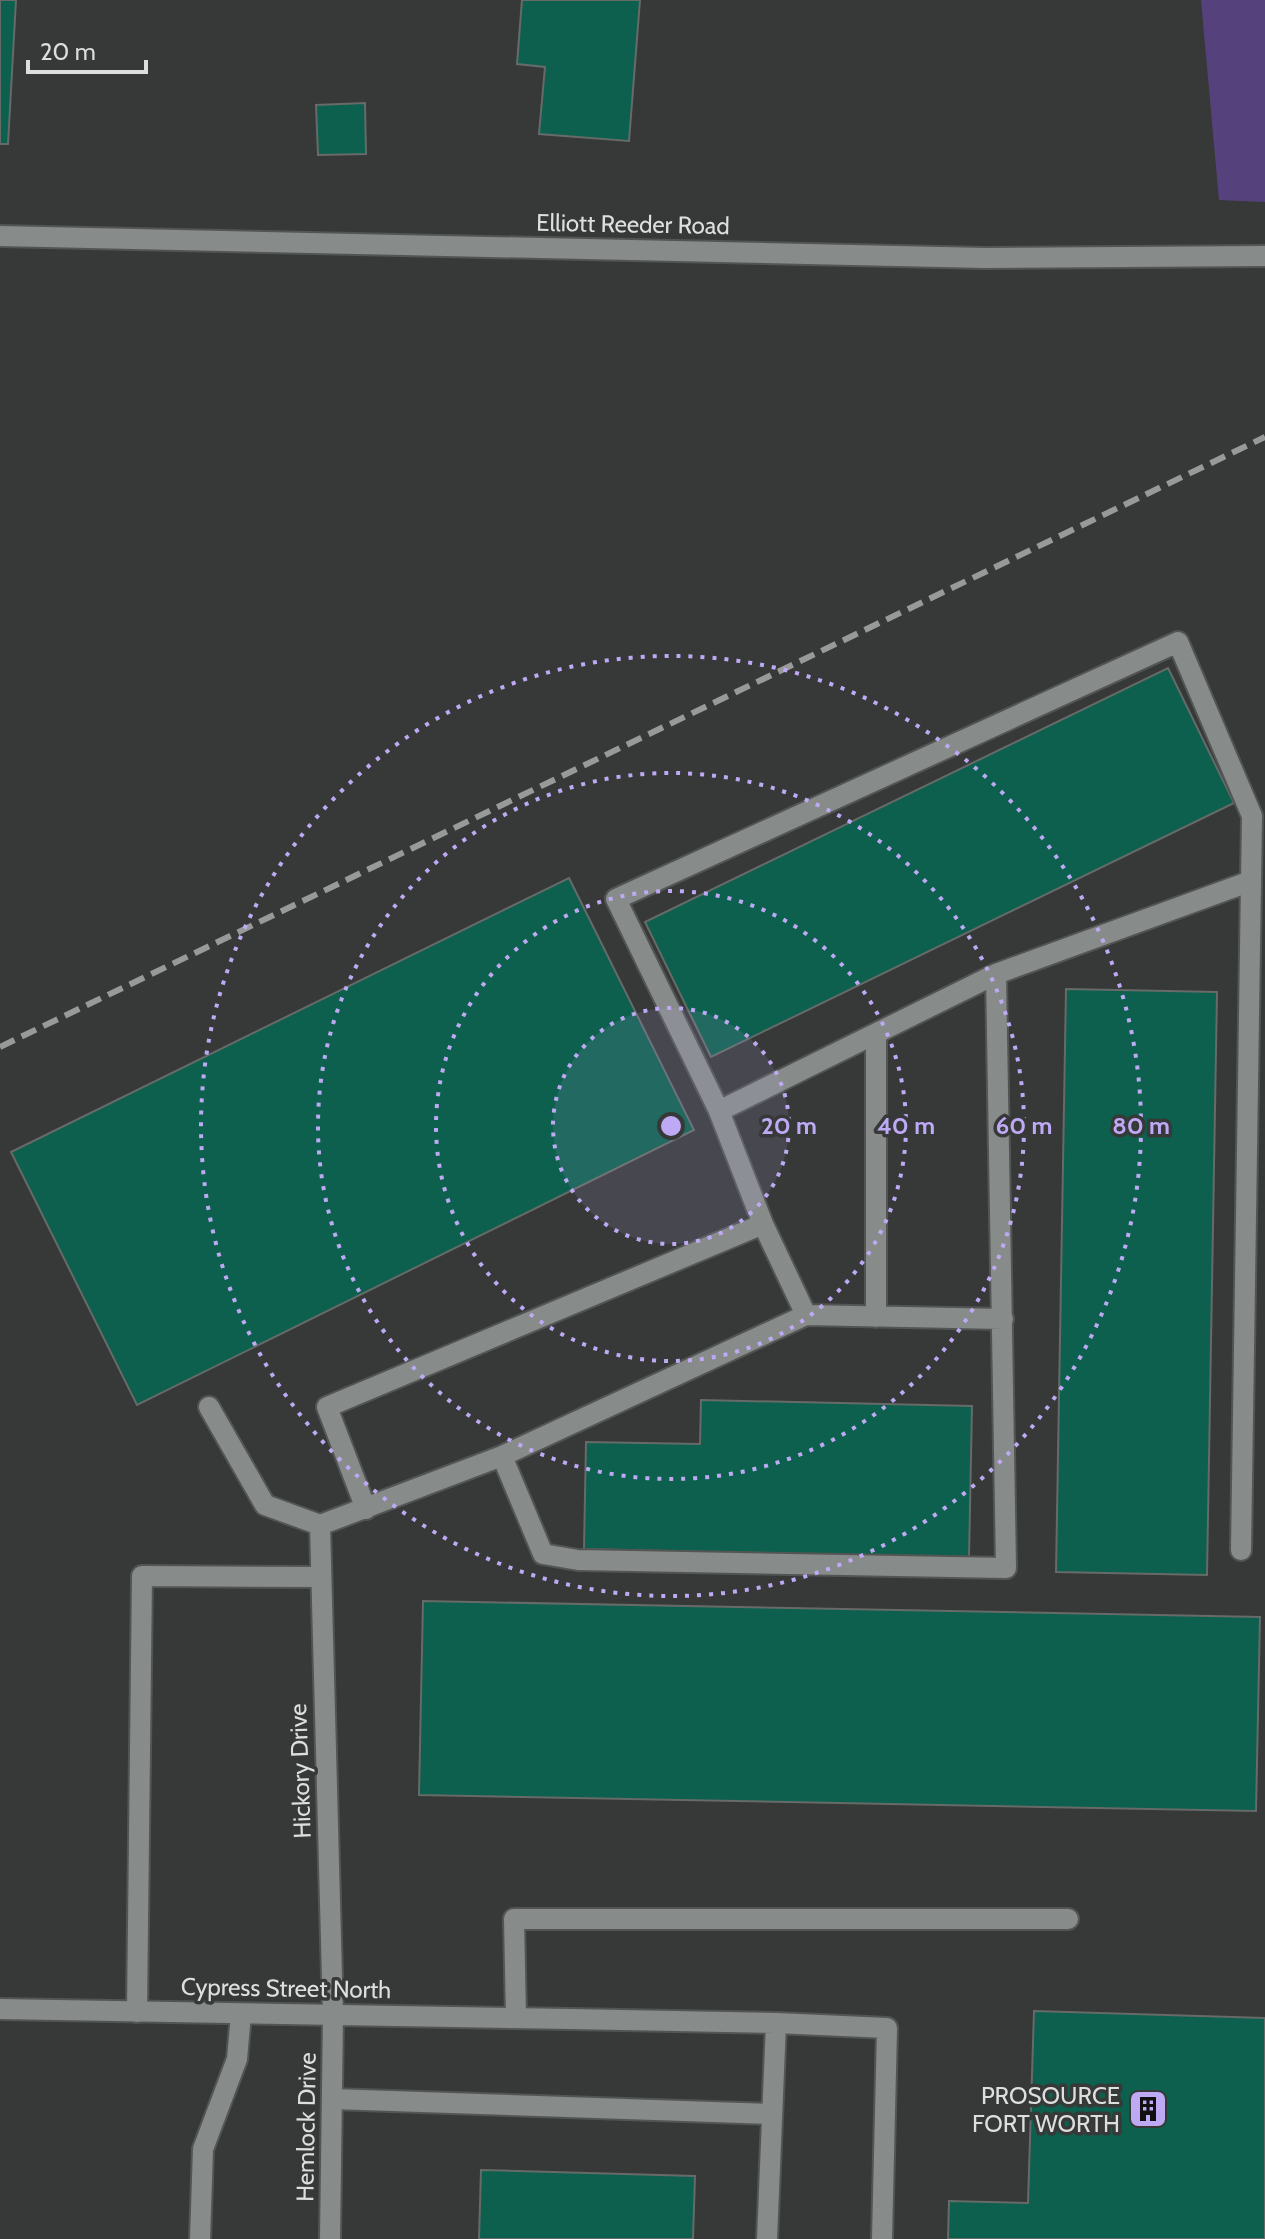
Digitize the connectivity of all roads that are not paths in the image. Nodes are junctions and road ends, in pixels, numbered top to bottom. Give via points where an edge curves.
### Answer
1 (0, 236) edge
2 (1265, 256) edge
3 (1251, 881) junction
4 (996, 974) junction
5 (876, 1034) junction
6 (719, 1111) junction
7 (763, 1224) junction
8 (806, 1315) junction
9 (876, 1317) junction
10 (1003, 1319) junction
11 (209, 1407) dead end
12 (502, 1456) junction
13 (366, 1509) junction
14 (320, 1525) junction
15 (1241, 1550) dead end
16 (321, 1577) junction
17 (1068, 1919) dead end
18 (0, 2009) edge
19 (137, 2012) junction
20 (241, 2014) junction
21 (333, 2015) junction
22 (516, 2018) junction
23 (776, 2023) junction
24 (332, 2099) junction
25 (772, 2114) junction
26 (200, 2239) edge
27 (330, 2239) edge
28 (767, 2239) edge
29 (882, 2239) edge

1 - 2 street, Elliott Reeder Road via 986,258
3 - 4 street
3 - 6 street via 1252,816 1178,642 616,899
3 - 15 street
4 - 5 street
4 - 10 street
5 - 6 street
5 - 9 street
6 - 7 street
7 - 8 street
7 - 13 street via 327,1407
8 - 9 street
8 - 12 street
9 - 10 street
10 - 12 street via 1006,1568 578,1560 543,1554
11 - 14 street via 265,1505
12 - 13 street
13 - 14 street
14 - 16 street, Hickory Drive
16 - 19 street via 142,1576
16 - 21 street, Hickory Drive
17 - 22 street via 514,1919
18 - 19 street, Cypress Street North
19 - 20 street, Cypress Street North
20 - 21 street, Cypress Street North
20 - 26 street via 237,2059 203,2149
21 - 22 street, Cypress Street North
21 - 24 street, Hemlock Drive
22 - 23 street, Cypress Street North
23 - 25 street
23 - 29 street, Cypress Street North via 887,2028
24 - 25 street
24 - 27 street, Hemlock Drive
25 - 28 street

